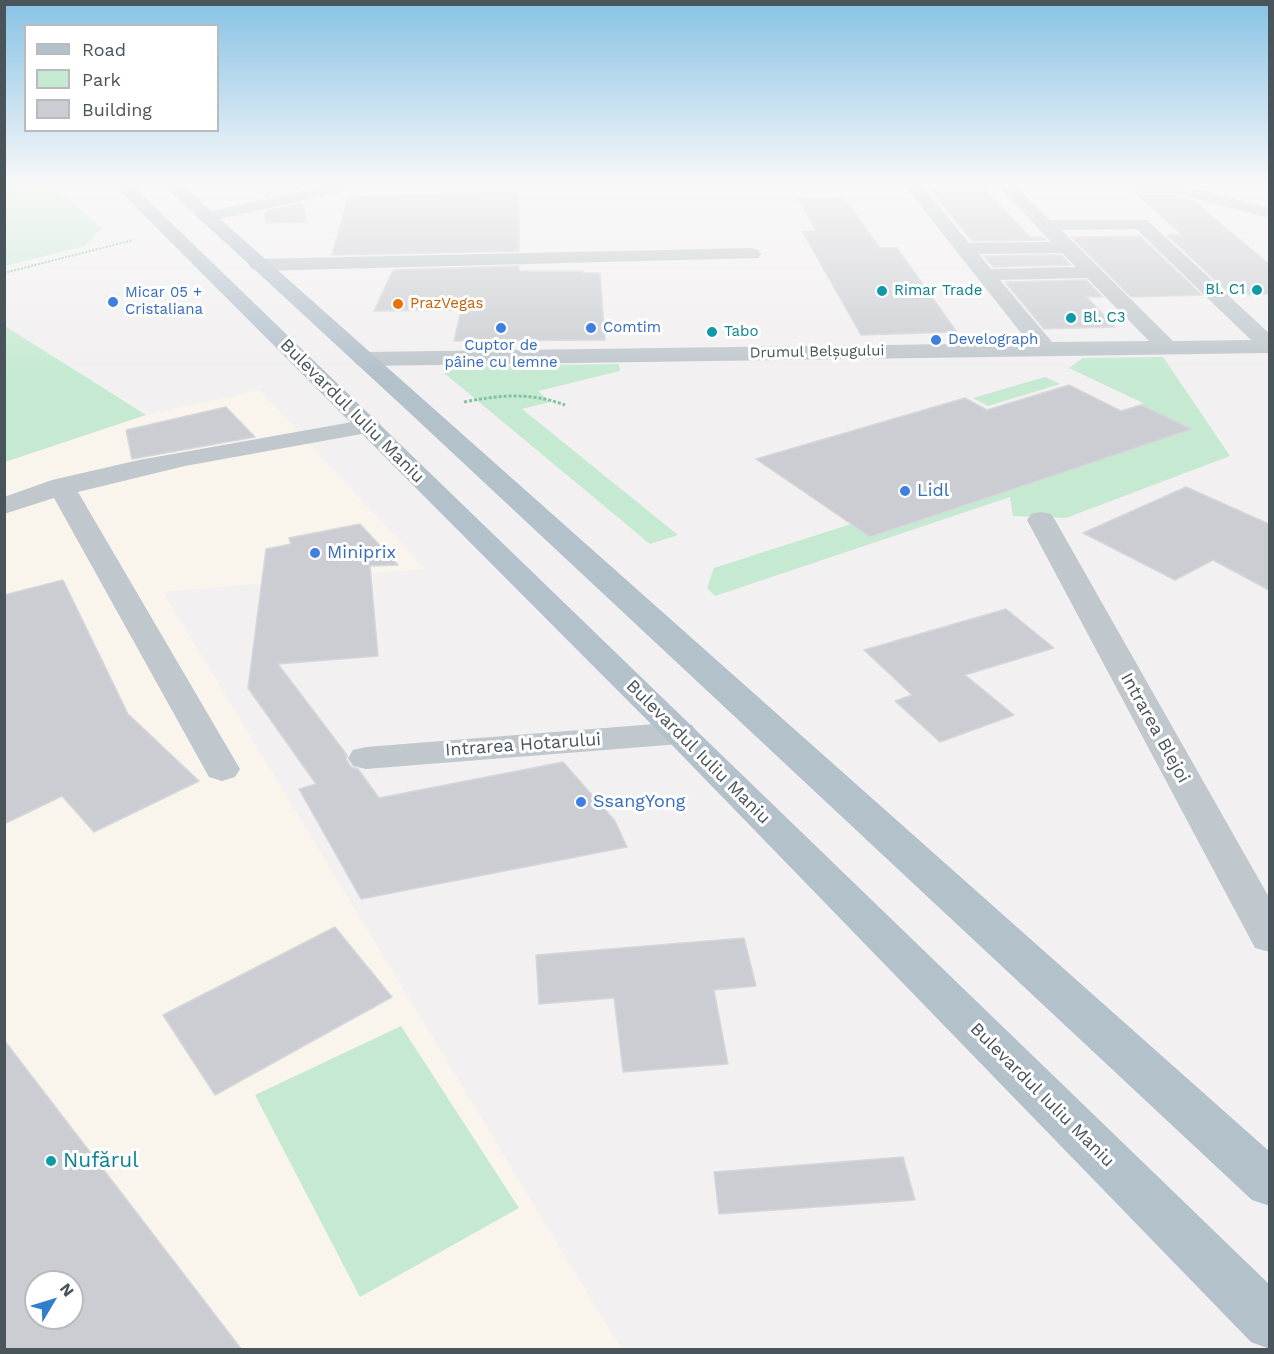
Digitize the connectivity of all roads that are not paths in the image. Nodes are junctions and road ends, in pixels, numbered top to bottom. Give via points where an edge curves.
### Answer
1 (190, 248) edge
2 (240, 248) edge
3 (1005, 248) edge
4 (1067, 248) edge
5 (1166, 248) edge
6 (964, 249) joint
7 (751, 254) dead end
8 (259, 265) junction
9 (1091, 272) junction
10 (985, 275) junction
11 (1166, 346) junction
12 (1269, 346) edge
13 (1045, 348) junction
14 (364, 359) junction
15 (401, 418) junction
16 (61, 486) junction
17 (4, 506) edge
18 (1041, 520) dead end
19 (680, 733) junction
20 (366, 758) dead end
21 (222, 769) dead end
22 (1269, 937) edge
23 (1269, 1184) edge
24 (1269, 1323) edge

1 - 15 main road, Bulevardul Iuliu Maniu
2 - 8 main road, Bulevardul Iuliu Maniu
3 - 6 street
4 - 9 street
5 - 12 street
6 - 10 street
7 - 8 street
8 - 14 main road, Bulevardul Iuliu Maniu
9 - 10 street
9 - 11 street
10 - 13 street
11 - 12 street, Drumul Belșugului
11 - 13 street, Drumul Belșugului
13 - 14 street, Drumul Belșugului
14 - 15 main road, Bulevardul Iuliu Maniu
15 - 16 street via 158,462
15 - 19 main road, Bulevardul Iuliu Maniu
15 - 23 main road, Bulevardul Iuliu Maniu
16 - 17 street
16 - 21 street
18 - 22 street, Intrarea Blejoi
19 - 20 street, Intrarea Hotarului
19 - 24 main road, Bulevardul Iuliu Maniu

